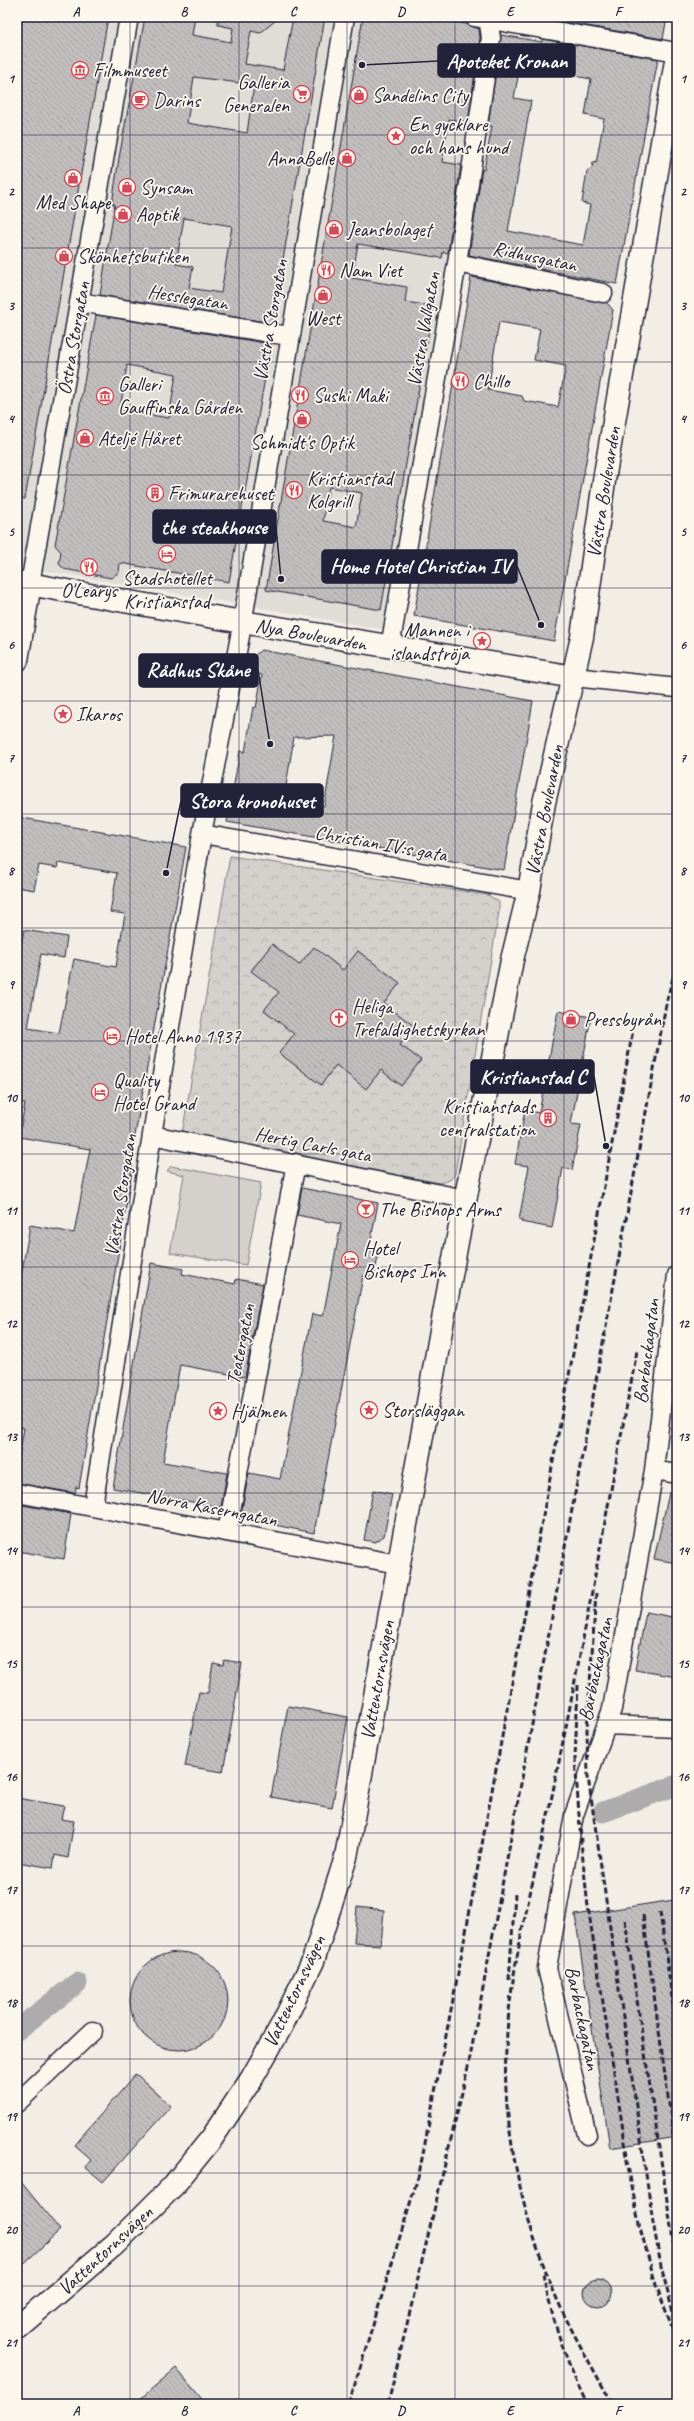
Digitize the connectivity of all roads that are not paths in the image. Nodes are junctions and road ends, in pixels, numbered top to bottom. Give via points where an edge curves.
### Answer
1 (129, 17) edge
2 (345, 17) edge
3 (483, 18) edge
4 (677, 53) edge
5 (457, 263) junction
6 (603, 292) dead end
7 (79, 302) junction
8 (289, 336) junction
9 (24, 583) edge
10 (242, 622) junction
11 (390, 648) junction
12 (17, 660) edge
13 (574, 677) junction
14 (677, 688) edge
15 (202, 834) junction
16 (529, 891) junction
17 (152, 1135) junction
18 (296, 1163) junction
19 (465, 1199) junction
20 (677, 1275) edge
21 (654, 1470) junction
22 (677, 1474) edge
23 (17, 1493) edge
24 (93, 1506) junction
25 (227, 1532) junction
26 (398, 1564) junction
27 (607, 1725) junction
28 (677, 1728) edge
29 (93, 2031) dead end
30 (17, 2103) edge
31 (587, 2135) dead end
32 (17, 2328) edge

1 - 7 street, Östra Storgatan
2 - 8 street, Västra Storgatan
3 - 4 street
3 - 5 street, Västra Vallgatan via 491,38
4 - 13 street, Västra Boulevarden via 611,439
5 - 6 street, Ridhusgatan
5 - 11 street, Västra Vallgatan
7 - 8 street, Hesslegatan
7 - 9 street, Östra Storgatan
8 - 10 street, Västra Storgatan
9 - 10 street, Nya Boulevarden
9 - 12 street, Östra Storgatan
10 - 11 street, Nya Boulevarden
10 - 15 street, Västra Storgatan
11 - 13 street, Nya Boulevarden
13 - 14 street, Nya Boulevarden
13 - 16 street, Västra Boulevarden via 563,714 544,804
15 - 16 street, Christian IV:s gata
15 - 17 street, Västra Storgatan
16 - 19 street, Västra Boulevarden via 512,960
17 - 18 street, Hertig Carls gata
17 - 24 street, Västra Storgatan
18 - 19 street, Hertig Carls gata
18 - 25 street, Teatergatan
19 - 26 street, Västra Boulevarden
20 - 21 street, Barbackagatan
21 - 22 street
21 - 27 street, Barbackagatan via 612,1709
23 - 24 street, Norra Kaserngatan
24 - 25 street, Norra Kaserngatan
25 - 26 street, Norra Kaserngatan
26 - 32 street, Vattentornsvägen via 346,1858 313,1960 282,2025 252,2078 212,2138 173,2186 115,2244
27 - 28 street
27 - 31 street, Barbackagatan via 574,1815 547,1968
29 - 30 street

